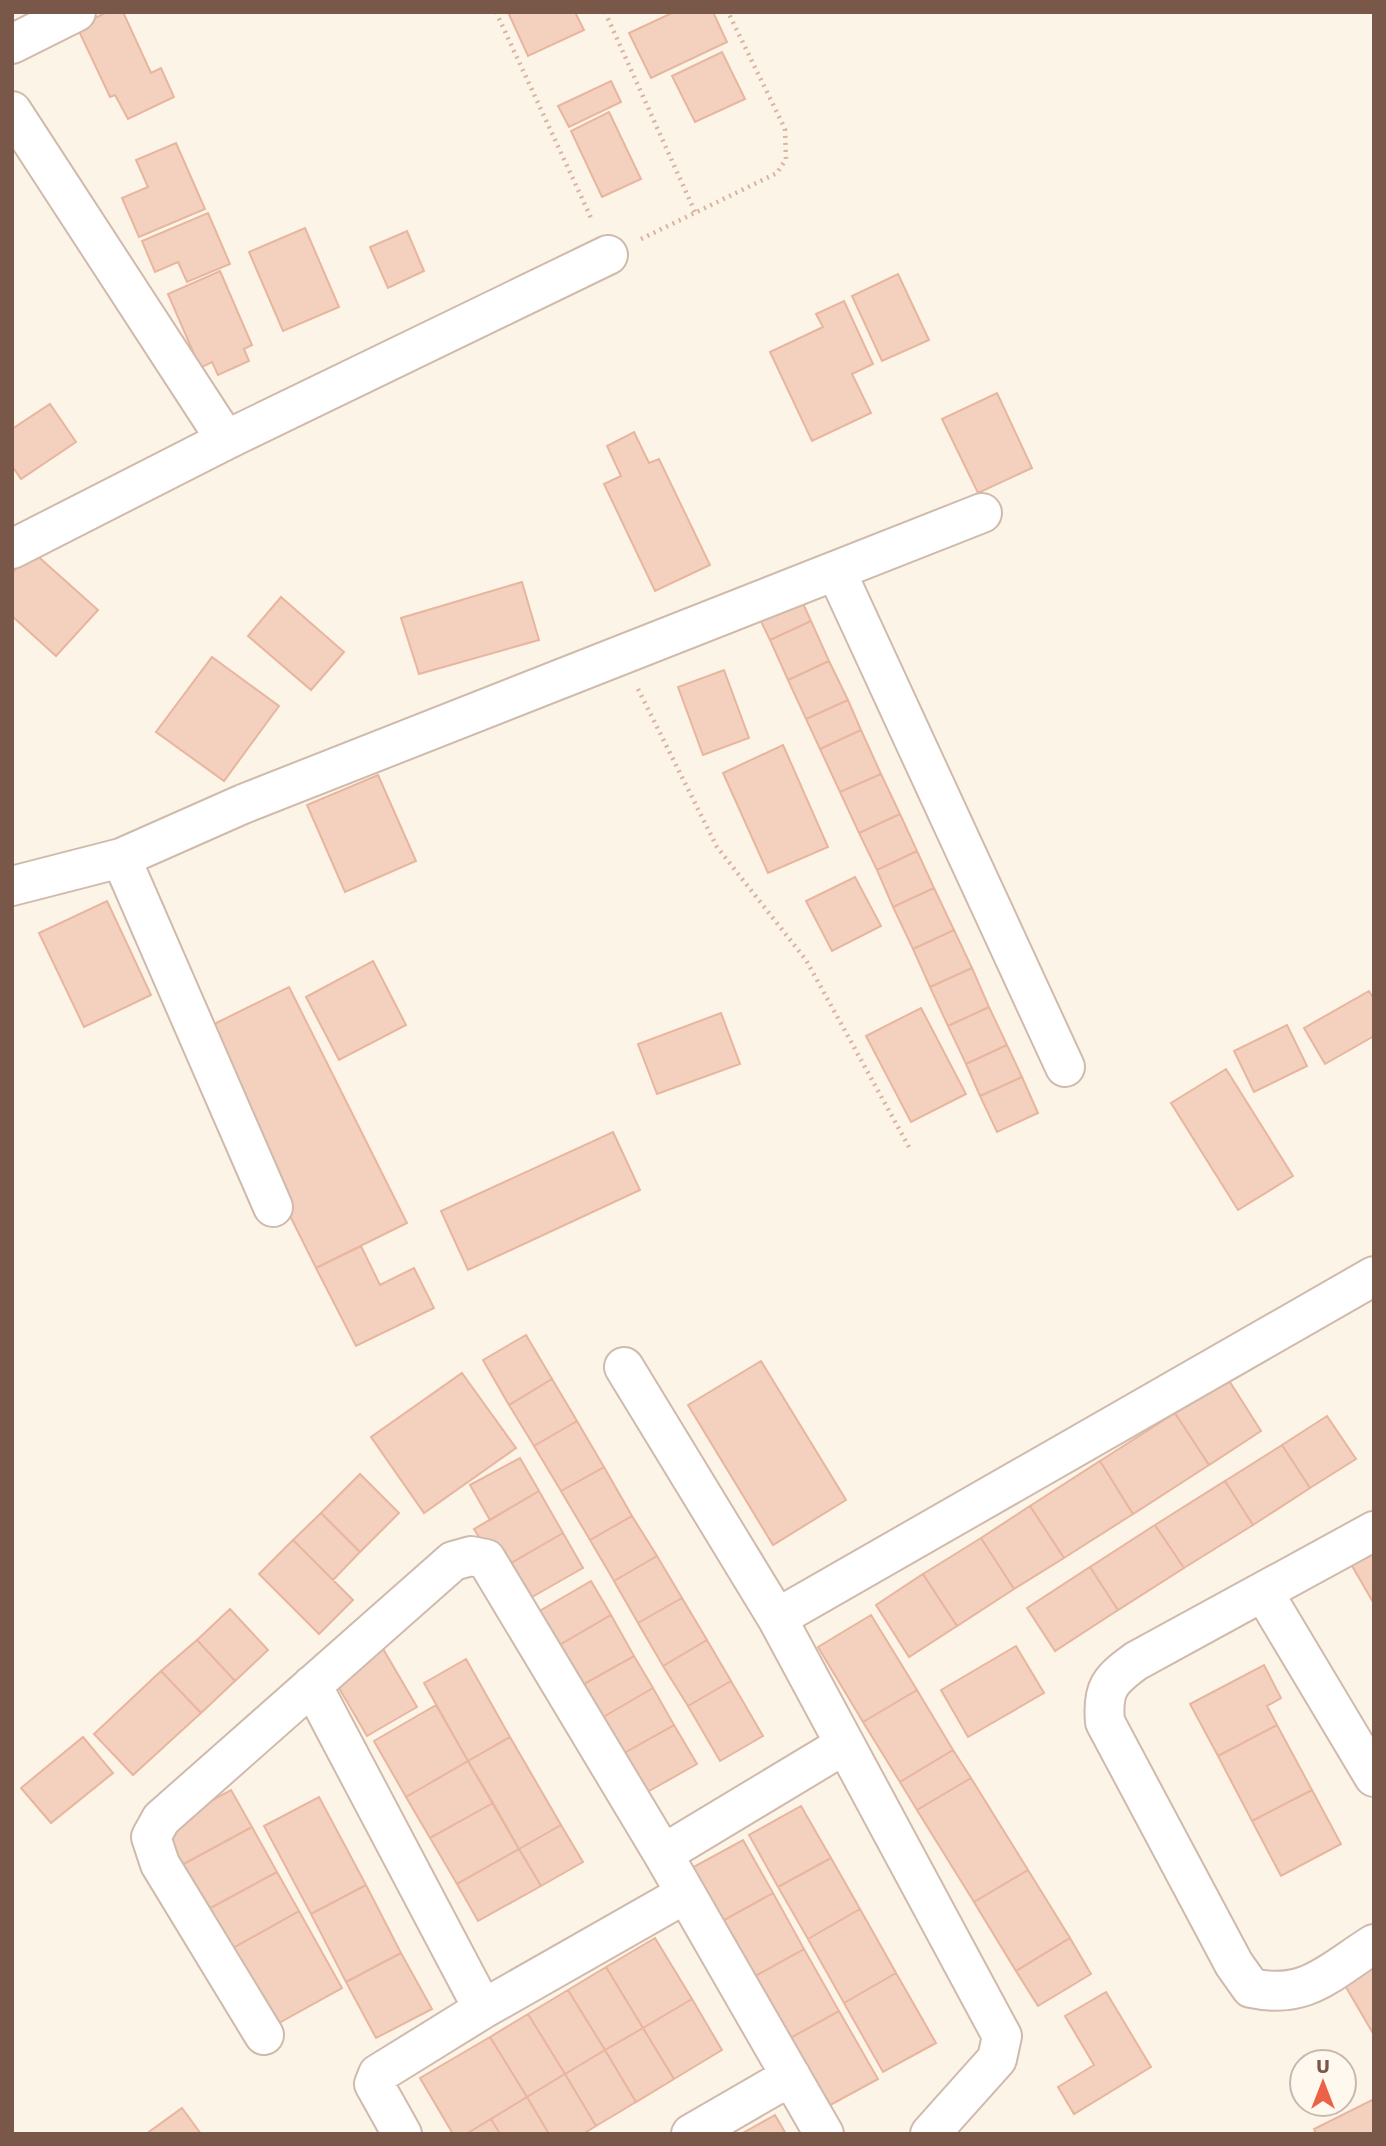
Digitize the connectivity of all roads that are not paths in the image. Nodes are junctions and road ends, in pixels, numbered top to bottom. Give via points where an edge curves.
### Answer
1 (76, 12) edge
2 (12, 44) edge
3 (12, 111) edge
4 (608, 255) road end
5 (226, 440) junction
6 (982, 513) dead end
7 (12, 549) edge
8 (836, 571) junction
9 (121, 858) junction
10 (12, 886) edge
11 (1065, 1067) dead end
12 (274, 1207) dead end
13 (1369, 1289) edge
14 (624, 1367) dead end
15 (1374, 1531) edge
16 (1264, 1593) junction
17 (777, 1618) junction
18 (312, 1685) junction
19 (844, 1745) junction
20 (1374, 1777) edge
21 (663, 1854) junction
22 (685, 1894) junction
23 (1374, 1944) edge
24 (484, 2009) junction
25 (264, 2035) dead end
26 (791, 2076) junction
27 (402, 2134) edge
28 (691, 2134) edge
29 (824, 2134) edge
30 (930, 2134) edge

1 - 2 street
3 - 5 street
4 - 5 street
5 - 7 street
6 - 8 street
8 - 9 street via 243,804
8 - 11 street
9 - 10 street
9 - 12 street
13 - 17 street
14 - 17 street
15 - 16 street
16 - 20 street
16 - 23 street via 1136,1661 1113,1678 1103,1700 1105,1722 1251,1988 1277,1994 1302,1990
17 - 19 street
18 - 21 street via 453,1561 471,1556 486,1559
18 - 24 street
18 - 25 street via 161,1819 151,1837 160,1864
19 - 21 street
19 - 30 street via 1002,2036 997,2059
21 - 22 street
22 - 24 street
22 - 26 street
24 - 27 street via 378,2074 374,2084
26 - 28 street
26 - 29 street

